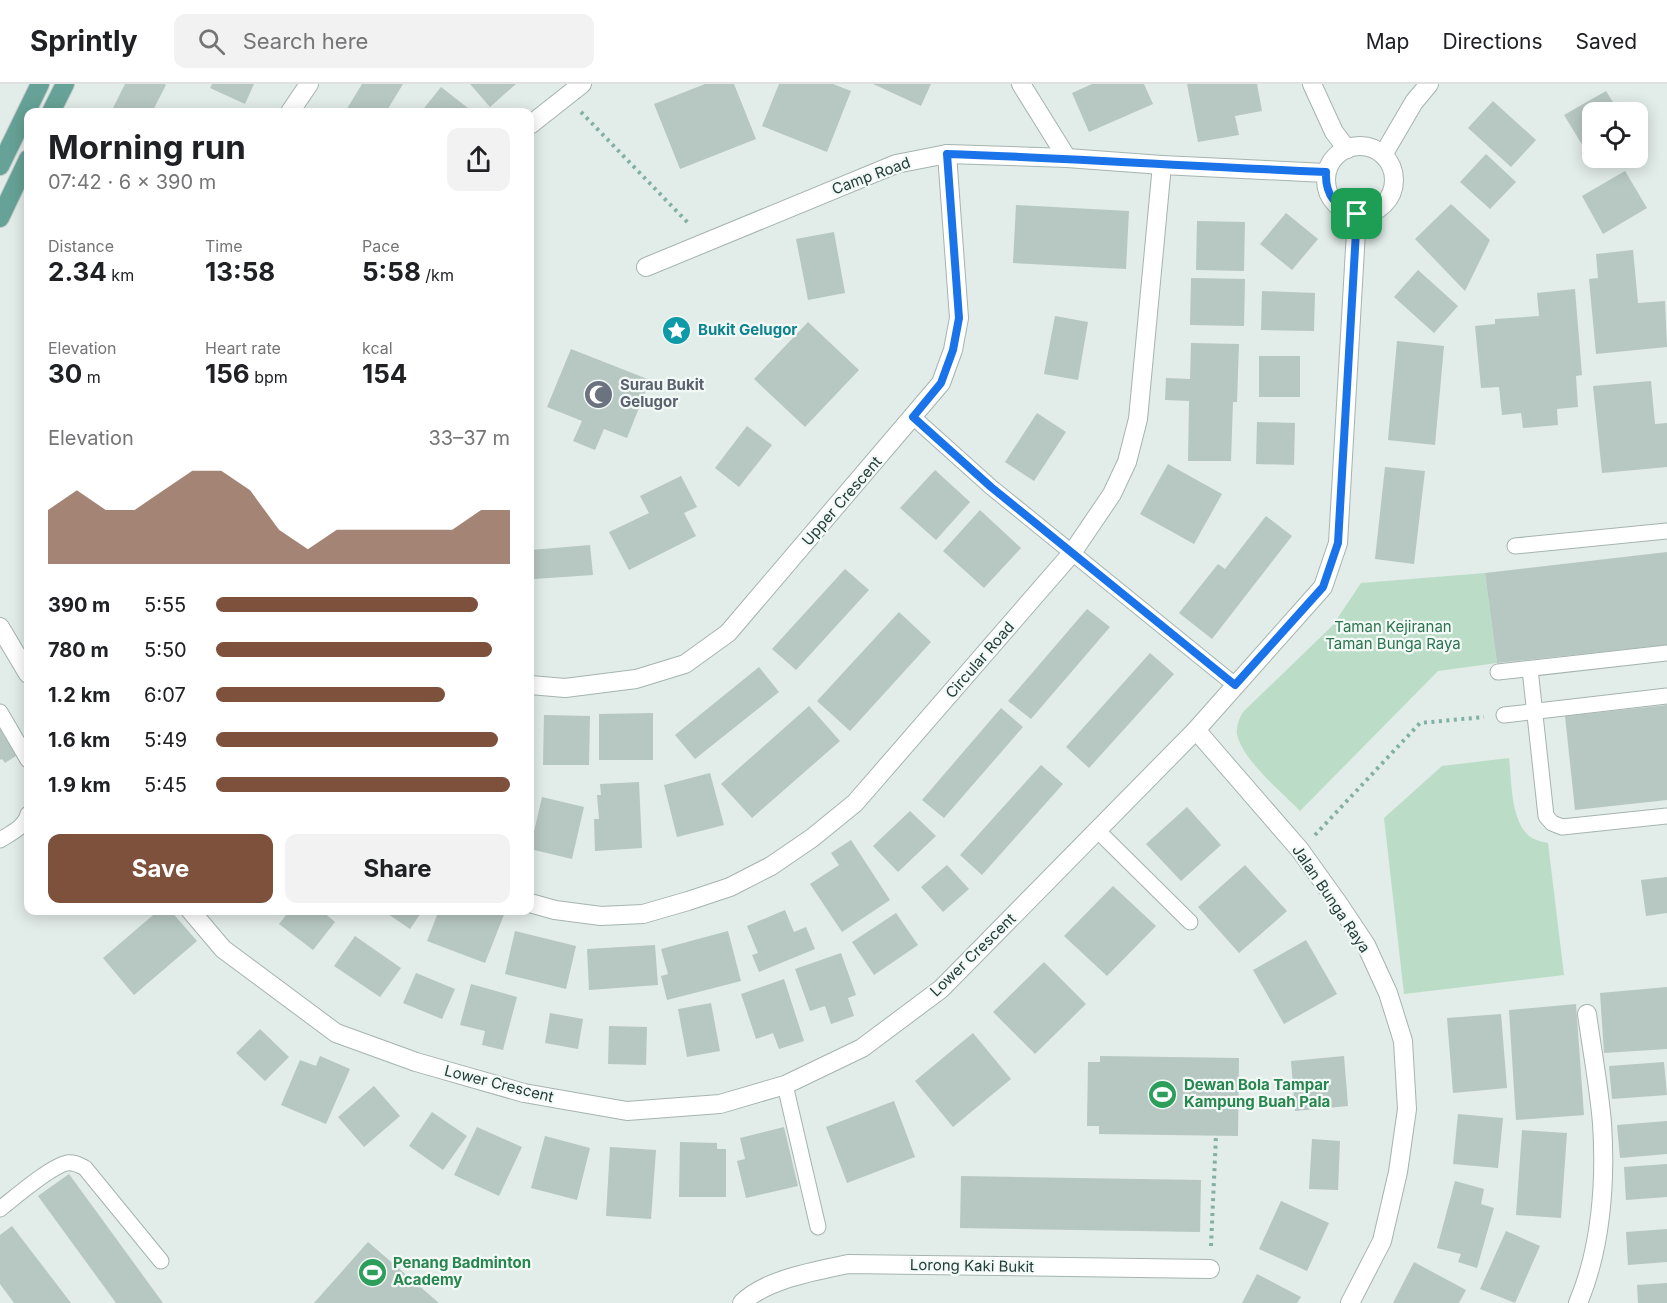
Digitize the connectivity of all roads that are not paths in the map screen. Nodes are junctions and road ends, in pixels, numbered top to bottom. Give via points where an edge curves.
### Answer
1 (40, 84) edge
2 (65, 84) edge
3 (309, 84) edge
4 (582, 84) edge
5 (1021, 84) edge
6 (1312, 84) edge
7 (1429, 84) edge
8 (28, 108) edge
9 (53, 108) edge
10 (293, 108) edge
11 (24, 117) edge
12 (534, 122) edge
13 (1347, 149) junction
14 (947, 154) junction
15 (1383, 155) junction
16 (1067, 158) junction
17 (1162, 165) junction
18 (0, 166) edge
19 (24, 167) edge
20 (1326, 172) junction
21 (1357, 214) junction
22 (0, 218) edge
23 (646, 267) dead end
24 (913, 417) junction
25 (1667, 531) edge
26 (1515, 546) dead end
27 (1072, 553) junction
28 (0, 627) edge
29 (1667, 653) edge
30 (24, 667) edge
31 (1530, 669) junction
32 (1498, 672) dead end
33 (534, 685) edge
34 (1235, 685) junction
35 (1667, 696) edge
36 (0, 712) edge
37 (1534, 712) junction
38 (1504, 715) road end
39 (1196, 730) junction
40 (24, 753) edge
41 (1667, 816) edge
42 (24, 822) edge
43 (1098, 831) junction
44 (0, 840) edge
45 (534, 904) edge
46 (194, 915) edge
47 (1190, 922) dead end
48 (1587, 1014) dead end
49 (785, 1085) junction
50 (0, 1209) edge
51 (818, 1227) dead end
52 (162, 1261) dead end
53 (1210, 1269) road end
54 (742, 1303) edge
55 (1350, 1303) edge
56 (1578, 1303) edge

1 - 8 main road
2 - 9 main road
3 - 10 street
4 - 12 street
5 - 16 street
6 - 13 street via 1334,132
7 - 15 street
11 - 18 main road
13 - 15 street via 1366,146
13 - 20 street via 1337,154
14 - 16 street, Camp Road
14 - 23 street, Camp Road via 896,164
14 - 24 street, Upper Crescent via 959,318 941,383
15 - 21 street via 1393,173 1391,194 1377,209
16 - 17 street, Camp Road
17 - 20 street, Camp Road
17 - 27 street, Circular Road via 1138,419 1112,494
19 - 22 main road
20 - 21 street via 1329,195 1336,205
21 - 34 street, Lower Crescent via 1338,543 1323,587
24 - 27 lane
24 - 33 street, Upper Crescent via 728,633 685,664 636,679 565,687
25 - 26 lane
27 - 34 lane
27 - 45 street, Circular Road via 855,803 771,866 729,887 643,914 601,916
28 - 30 street
29 - 31 lane
31 - 32 lane
31 - 37 lane
34 - 39 street, Lower Crescent
35 - 37 lane
36 - 40 lane
37 - 38 lane
37 - 41 lane via 1546,816 1552,823 1562,827
39 - 43 street, Lower Crescent
39 - 55 street, Jalan Bunga Raya via 1300,850 1366,945 1388,993 1403,1041 1407,1109 1398,1172 1382,1241
42 - 44 lane
43 - 47 lane
43 - 49 street, Lower Crescent via 941,989 862,1048
46 - 49 street, Lower Crescent via 223,948 336,1033 524,1094 627,1111 720,1104
48 - 56 street via 1602,1123 1602,1192 1595,1245
49 - 51 lane
50 - 52 lane via 54,1168 76,1163 85,1168
53 - 54 street, Lorong Kaki Bukit via 848,1264 763,1288

